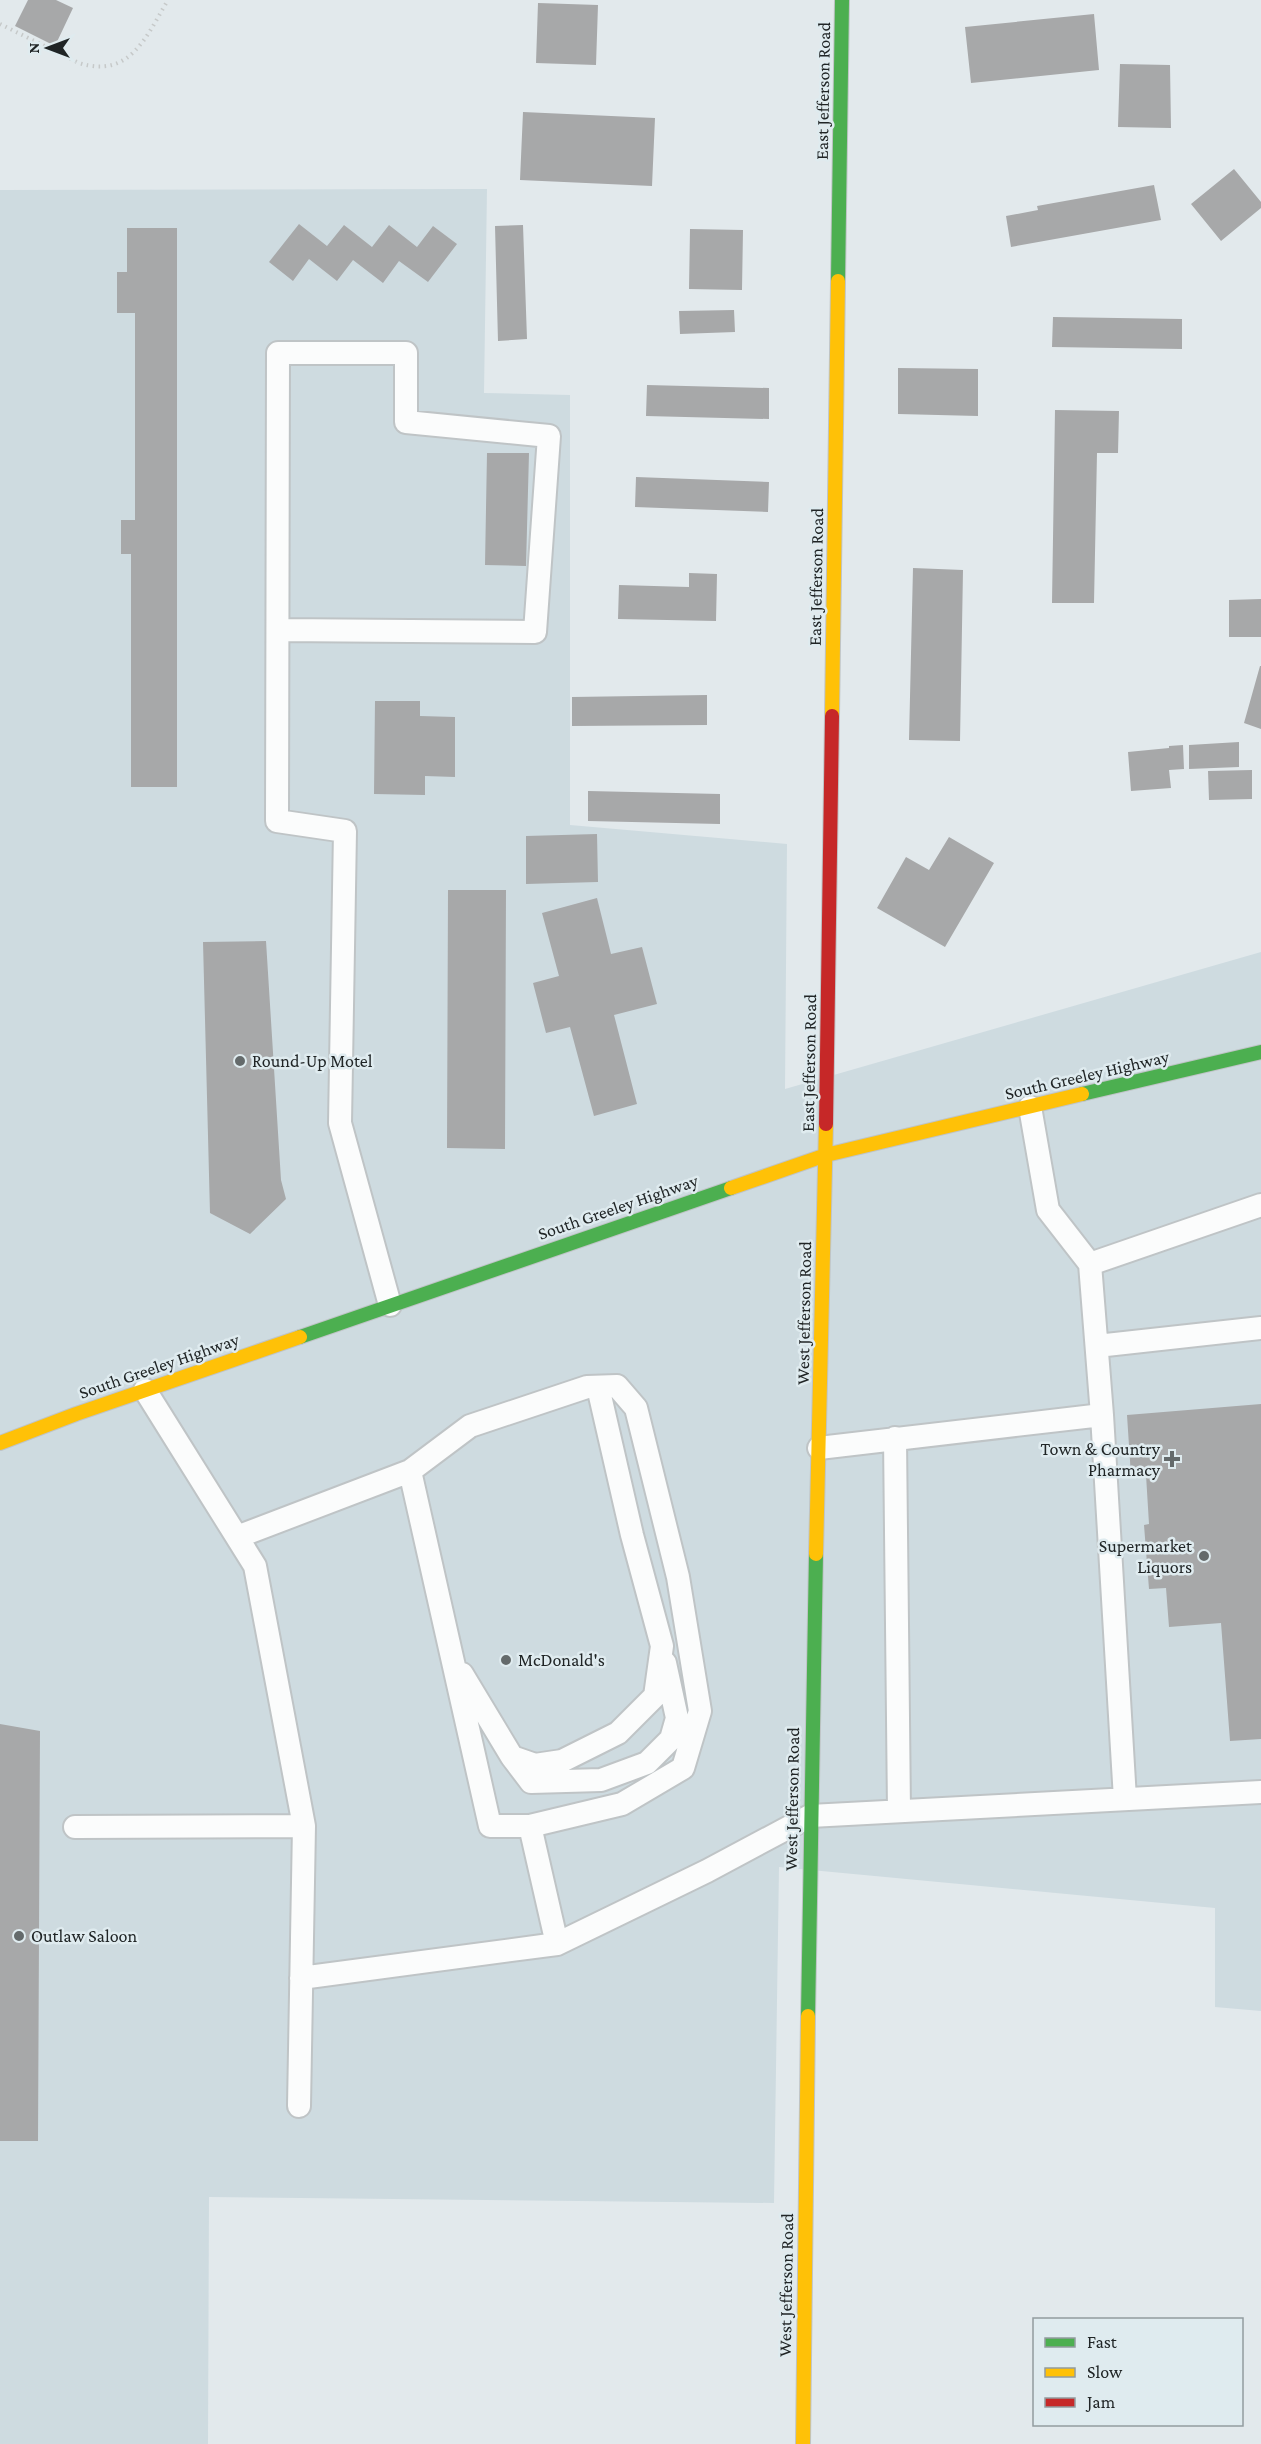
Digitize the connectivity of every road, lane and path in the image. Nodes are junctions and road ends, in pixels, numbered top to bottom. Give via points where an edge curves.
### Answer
1 (168, 0) edge
2 (842, 0) edge
3 (0, 24) edge
4 (278, 630) junction
5 (1261, 1052) edge
6 (1029, 1107) junction
7 (826, 1155) junction
8 (1261, 1205) edge
9 (1090, 1264) junction
10 (390, 1305) junction
11 (1261, 1328) edge
12 (1096, 1346) junction
13 (598, 1387) junction
14 (145, 1390) junction
15 (1102, 1414) junction
16 (2, 1436) edge
17 (895, 1438) junction
18 (819, 1448) junction
19 (410, 1471) junction
20 (237, 1537) junction
21 (662, 1646) junction
22 (452, 1658) junction
23 (512, 1757) junction
24 (1261, 1792) edge
25 (1125, 1799) junction
26 (899, 1811) junction
27 (810, 1816) junction
28 (304, 1826) junction
29 (530, 1826) junction
30 (75, 1827) dead end
31 (557, 1944) junction
32 (302, 1978) junction
33 (299, 2106) dead end
34 (803, 2444) edge

1 - 3 path via 140,47 128,59 103,66 79,63
2 - 7 main road, East Jefferson Road
4 - 4 lane via 278,352 406,352 406,422 549,436 535,632
4 - 10 lane via 277,821 345,831 340,1123
5 - 6 main road, South Greeley Highway
6 - 7 main road, South Greeley Highway
6 - 9 lane via 1047,1210
7 - 10 main road, South Greeley Highway
7 - 18 main road, West Jefferson Road
8 - 9 lane
9 - 12 lane
10 - 14 main road, South Greeley Highway
11 - 12 lane
12 - 15 lane
13 - 19 lane via 587,1387 470,1426
13 - 21 lane
13 - 29 lane via 617,1386 636,1408 678,1577 700,1711 684,1768 622,1804
14 - 16 main road, South Greeley Highway
14 - 20 lane
15 - 17 lane
15 - 25 lane
17 - 18 lane
17 - 26 lane
18 - 27 main road, West Jefferson Road
19 - 20 lane
19 - 22 lane
20 - 28 lane via 255,1566
21 - 23 lane via 655,1696 618,1734 562,1761 535,1765
21 - 23 lane via 677,1718 671,1739 647,1763 601,1780 531,1782
22 - 23 lane
22 - 29 lane via 490,1826
24 - 25 lane
25 - 26 lane
26 - 27 lane
27 - 31 lane
27 - 34 main road, West Jefferson Road
28 - 30 lane
28 - 32 lane
29 - 31 lane
31 - 32 lane
32 - 33 lane

